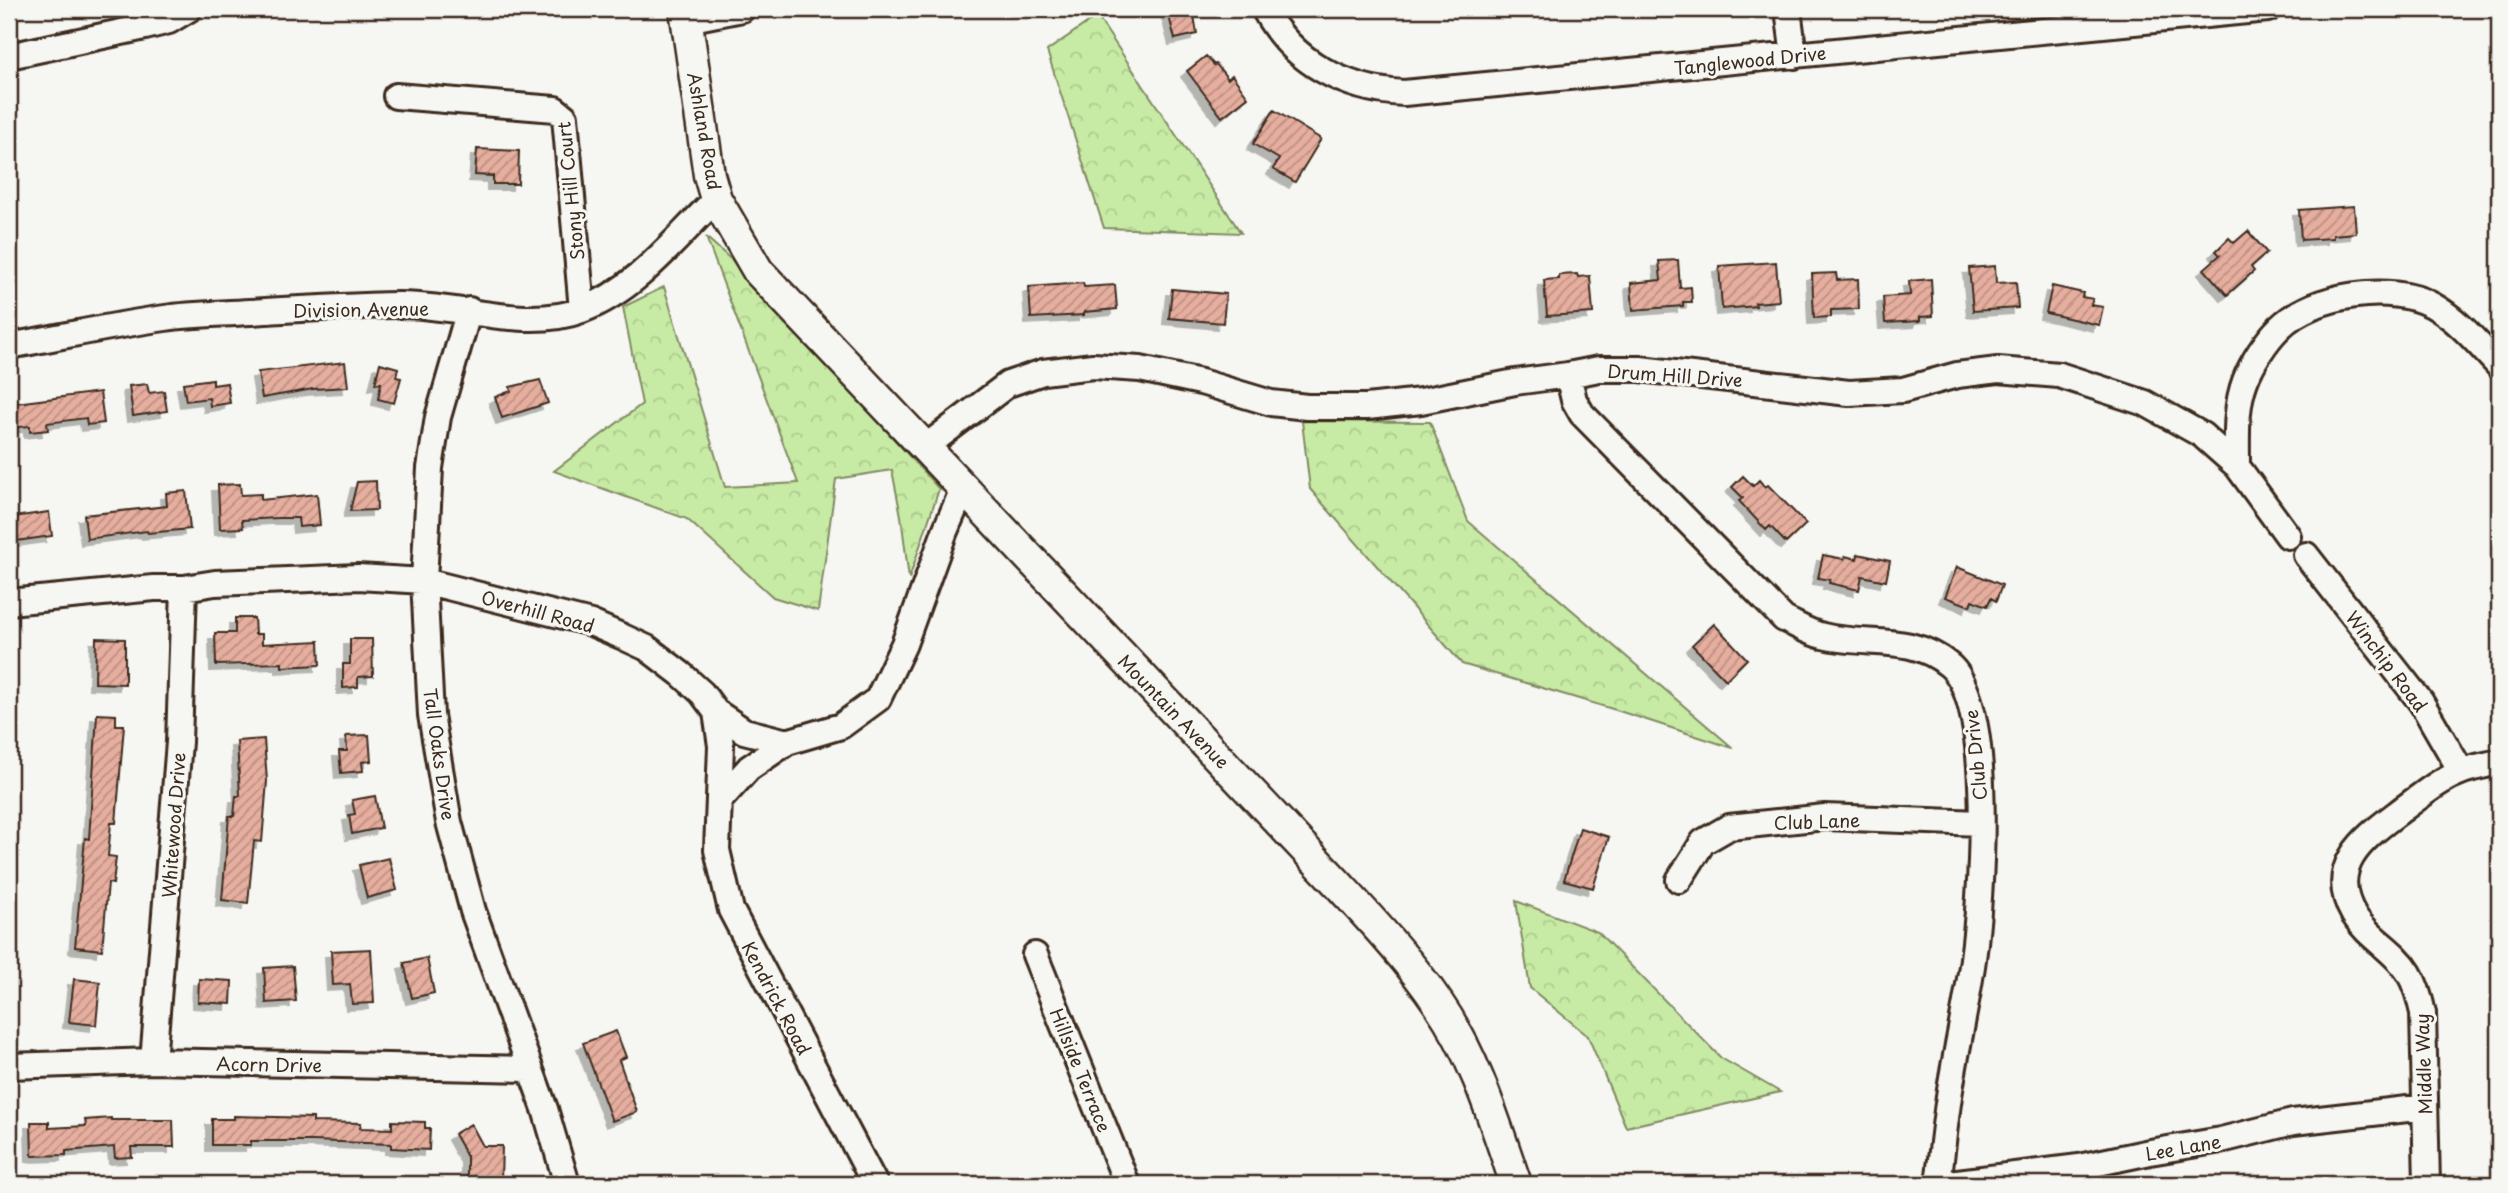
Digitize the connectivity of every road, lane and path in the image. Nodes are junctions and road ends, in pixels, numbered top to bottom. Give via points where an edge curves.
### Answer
1 (189, 9) edge
2 (742, 9) edge
3 (1264, 9) edge
4 (1788, 9) edge
5 (2268, 9) edge
6 (2161, 14) edge
7 (686, 15) edge
8 (9, 56) edge
9 (1794, 56) junction
10 (396, 96) dead end
11 (716, 199) junction
12 (767, 282) joint
13 (469, 310) junction
14 (582, 310) junction
15 (9, 346) edge
16 (2499, 366) edge
17 (1568, 375) junction
18 (924, 448) junction
19 (2237, 466) junction
20 (963, 489) junction
21 (2288, 536) dead end
22 (2306, 555) dead end
23 (424, 581) junction
24 (184, 588) junction
25 (9, 602) edge
26 (716, 712) junction
27 (788, 742) junction
28 (2499, 762) edge
29 (2461, 771) junction
30 (720, 800) junction
31 (1981, 823) junction
32 (1679, 880) dead end
33 (1035, 955) dead end
34 (153, 1061) junction
35 (9, 1066) edge
36 (529, 1069) junction
37 (2425, 1107) junction
38 (567, 1184) edge
39 (875, 1184) edge
40 (1127, 1184) edge
41 (1516, 1184) edge
42 (1939, 1184) edge
43 (2427, 1184) edge

1 - 8 street via 169,21
2 - 7 street
3 - 9 street, Tanglewood Drive via 1285,40 1317,67 1354,85 1387,92
4 - 9 street
5 - 6 street, Tanglewood Drive
6 - 9 street, Tanglewood Drive
7 - 11 main road, Ashland Road
10 - 14 street, Stony Hill Court via 562,112
11 - 12 main road, Ashland Road
11 - 14 street, Division Avenue via 621,289
12 - 18 main road, Mountain Avenue
13 - 14 street, Division Avenue via 509,317
13 - 15 street, Division Avenue via 402,304 167,317
13 - 23 street, Tall Oaks Drive via 438,417 430,468
16 - 19 street via 2455,320 2430,304 2400,295 2368,293 2337,298 2281,327 2261,352 2245,382 2236,425
17 - 18 street, Drum Hill Drive via 1421,401 1307,407 1271,403 1140,369 1093,366 1043,372 1009,384
17 - 19 street, Drum Hill Drive via 1640,369 1849,393 1903,390 1987,370 2059,375 2161,410 2202,435
17 - 31 street, Club Drive via 1582,414 1784,619 1822,636 1922,648 1953,667 1964,682 1977,733
18 - 20 main road, Mountain Avenue
19 - 21 street
20 - 27 street via 878,699 841,726
20 - 41 main road, Mountain Avenue via 1401,954 1439,1004 1470,1060
22 - 29 street, Winchip Road via 2421,702
23 - 24 street, Overhill Road via 358,576
23 - 26 street, Overhill Road via 591,623 621,636 647,648 681,674
23 - 36 street, Tall Oaks Drive via 431,715 449,822 473,911
24 - 25 street, Overhill Road
24 - 34 street, Whitewood Drive via 178,755
26 - 27 street, Overhill Road via 744,731
26 - 30 street, Kendrick Road
27 - 30 street via 749,768
28 - 29 street, Middle Way
29 - 37 street, Middle Way via 2371,832 2346,871 2347,899 2354,915 2408,972 2418,992 2423,1013
30 - 39 street, Kendrick Road via 717,850 731,910
31 - 32 street, Club Lane via 1825,817 1730,827 1703,842
31 - 42 street, Club Drive via 1973,958
33 - 40 street, Hillside Terrace
34 - 35 street, Acorn Drive
34 - 36 street, Acorn Drive
36 - 38 street, Tall Oaks Drive
37 - 42 street, Lee Lane via 2293,1122 2079,1167
37 - 43 street, Middle Way

